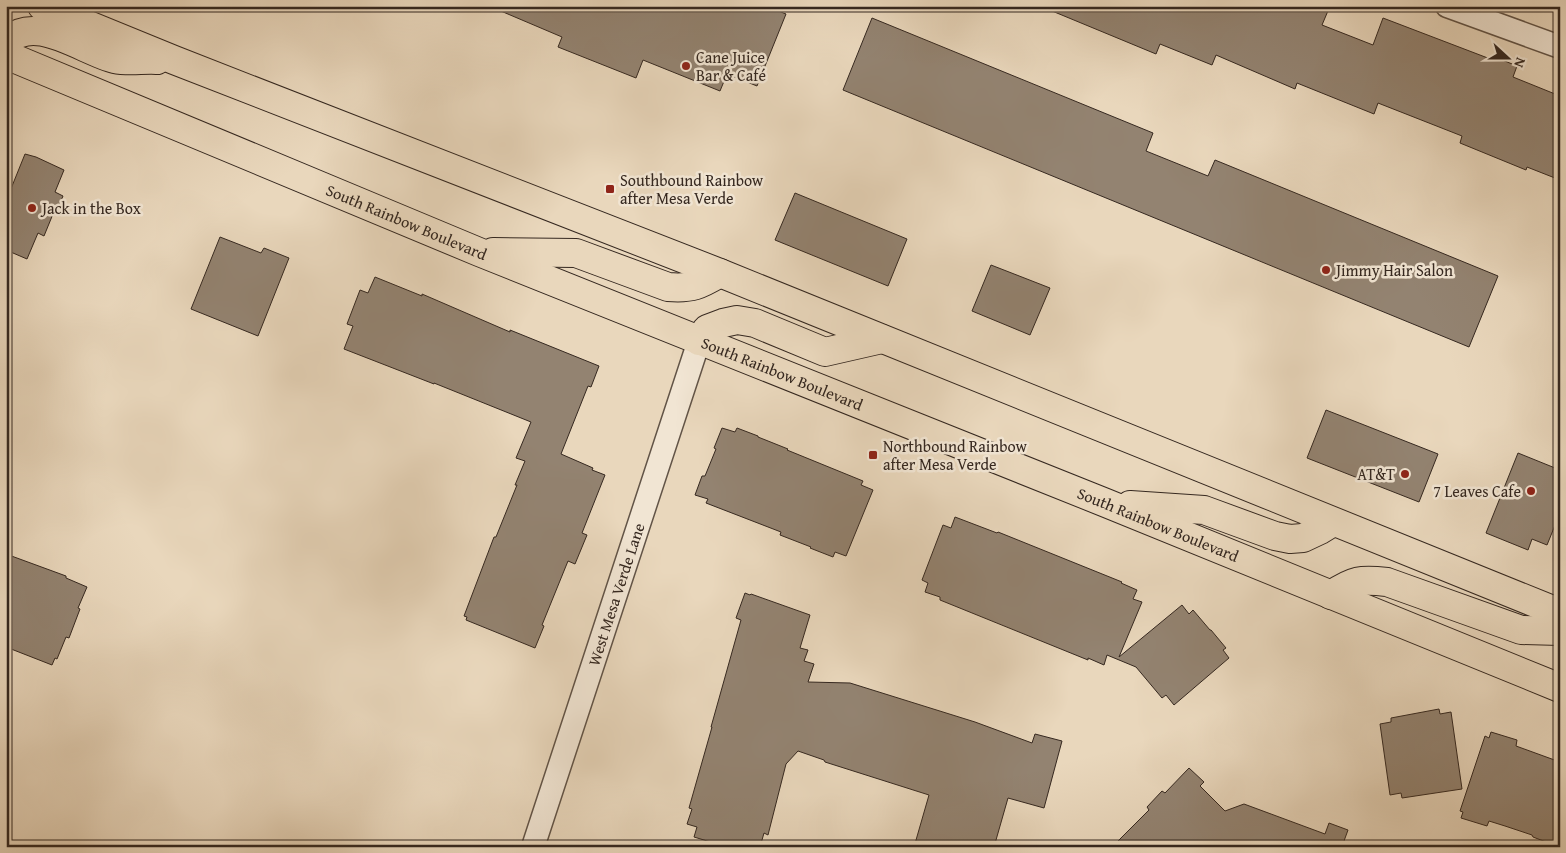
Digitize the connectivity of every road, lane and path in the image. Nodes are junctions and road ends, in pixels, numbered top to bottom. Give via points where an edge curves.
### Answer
1 (42, 6) edge
2 (1447, 6) edge
3 (6, 43) edge
4 (1560, 47) edge
5 (6, 55) edge
6 (174, 60) junction
7 (479, 252) junction
8 (720, 274) junction
9 (882, 338) junction
10 (699, 341) junction
11 (1106, 503) junction
12 (1333, 522) junction
13 (1331, 595) junction
14 (1560, 613) edge
15 (1560, 631) edge
16 (1560, 688) edge
17 (533, 847) edge

1 - 6 main road
2 - 4 street
3 - 6 main road via 11,37 38,31 115,59
5 - 7 main road, South Rainbow Boulevard
6 - 8 main road
7 - 8 main road via 576,253 668,287 701,284
7 - 10 main road, South Rainbow Boulevard
8 - 9 main road
9 - 10 main road via 824,352 755,323 737,320 707,329
9 - 12 main road
10 - 11 main road, South Rainbow Boulevard
10 - 17 street, West Mesa Verde Lane
11 - 12 main road via 1204,510 1290,539 1303,538
11 - 13 main road, South Rainbow Boulevard
12 - 14 main road
13 - 15 main road via 1346,585 1365,579 1387,582 1522,630
13 - 16 main road, South Rainbow Boulevard

